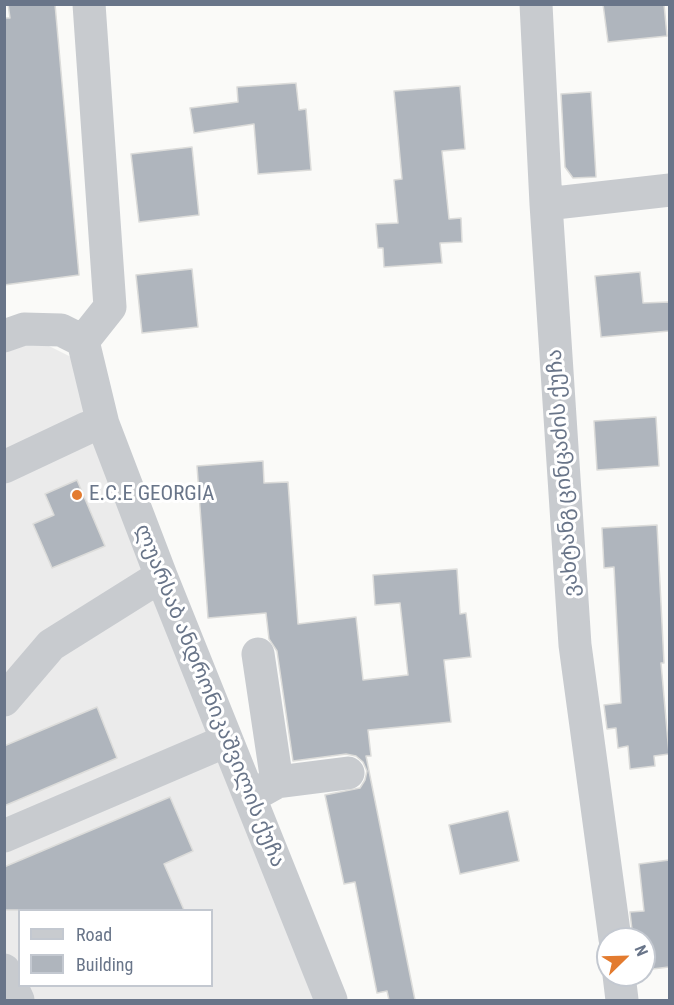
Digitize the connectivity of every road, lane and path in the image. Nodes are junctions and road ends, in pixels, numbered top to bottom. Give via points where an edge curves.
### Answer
1 (89, 4) edge
2 (536, 4) edge
3 (669, 190) edge
4 (546, 204) junction
5 (4, 336) edge
6 (83, 341) junction
7 (103, 424) junction
8 (4, 467) edge
9 (160, 576) junction
10 (258, 654) dead end
11 (4, 700) edge
12 (226, 741) junction
13 (348, 773) dead end
14 (263, 790) junction
15 (4, 836) edge
16 (613, 927) edge
17 (4, 970) edge
18 (18, 1000) edge
19 (331, 1000) edge

1 - 6 street via 110,308
2 - 4 street, ვახტანგ ცინცაძის ქუჩა
3 - 4 street
4 - 16 street, ვახტანგ ცინცაძის ქუჩა via 575,645
5 - 6 street via 24,329 61,330
6 - 7 street, ლუარსაბ ანდრონიკაშვილის ქუჩა
7 - 8 street
7 - 9 street, ლუარსაბ ანდრონიკაშვილის ქუჩა
9 - 11 street via 51,645
9 - 12 street, ლუარსაბ ანდრონიკაშვილის ქუჩა
10 - 14 street
12 - 14 street, ლუარსაბ ანდრონიკაშვილის ქუჩა
12 - 15 street
13 - 14 street
14 - 19 street, ლუარსაბ ანდრონიკაშვილის ქუჩა
17 - 18 street

